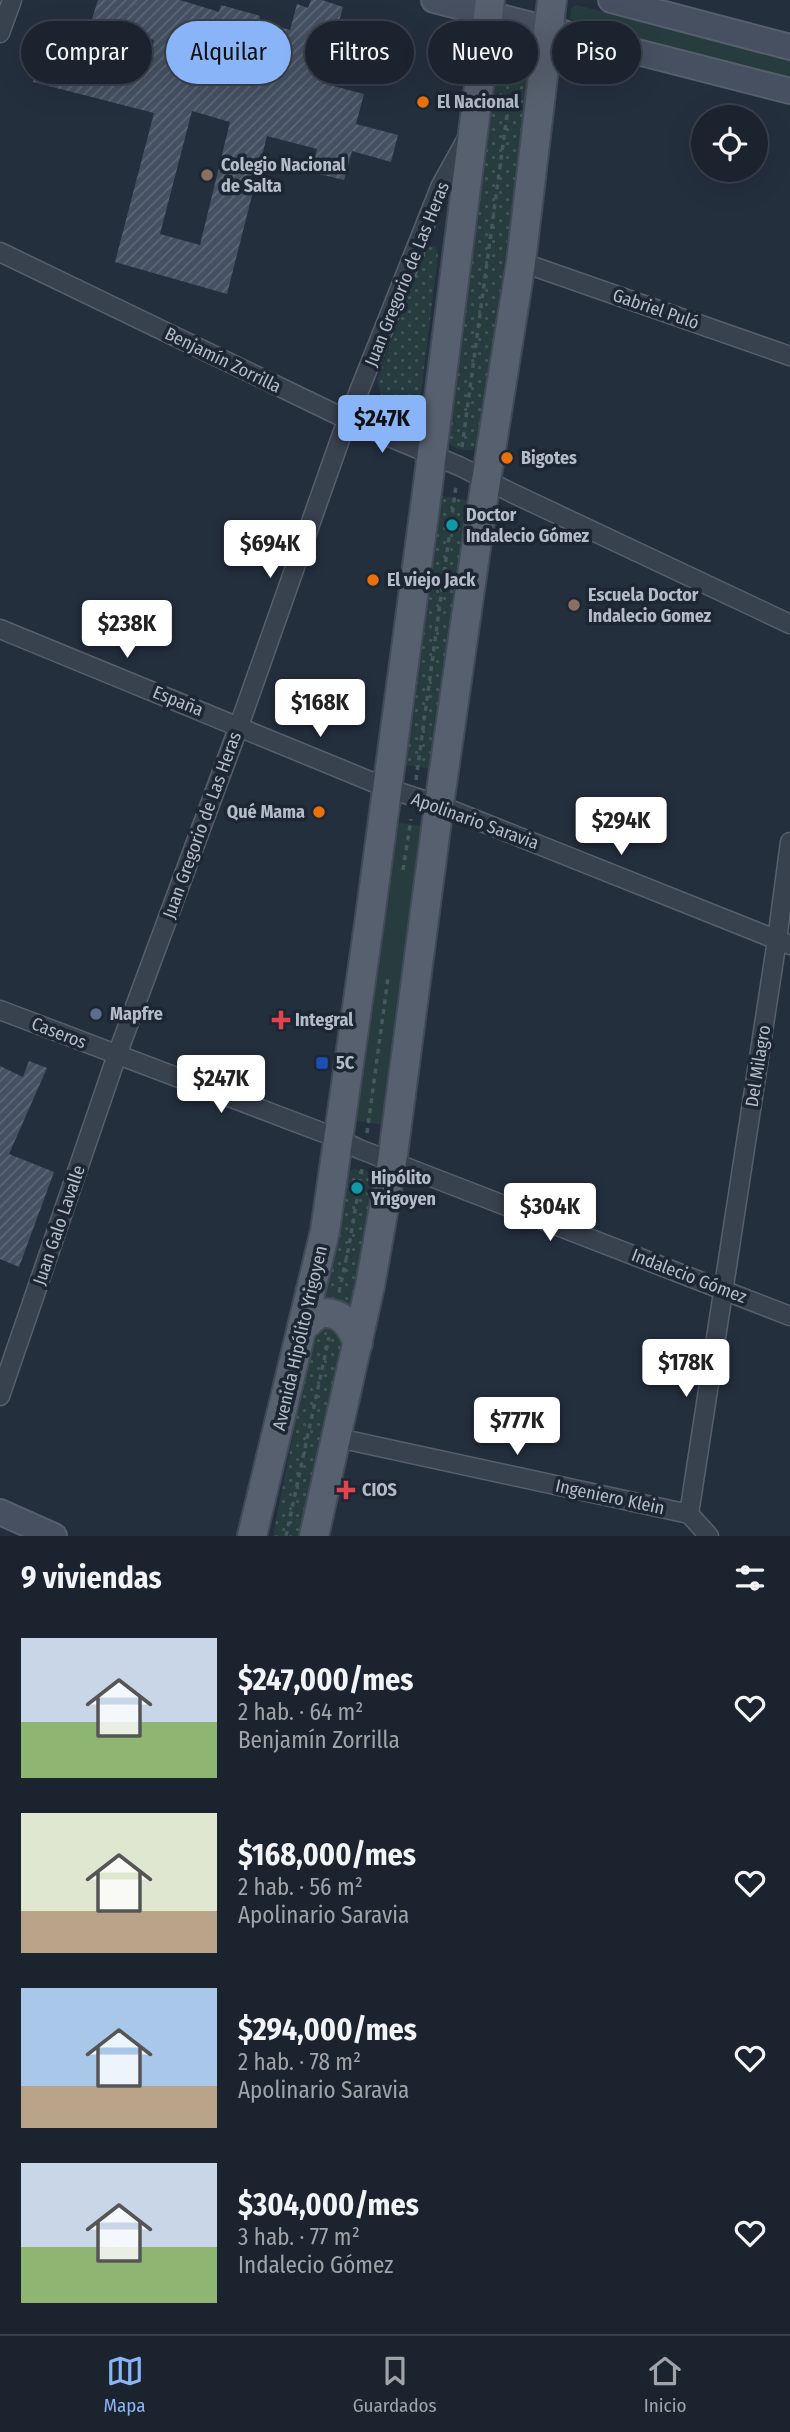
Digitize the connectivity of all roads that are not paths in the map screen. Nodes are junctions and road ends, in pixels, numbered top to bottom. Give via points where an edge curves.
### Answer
1 (12, 0) edge
2 (434, 0) edge
3 (552, 0) edge
4 (611, 0) edge
5 (489, 7) edge
6 (548, 29) junction
7 (0, 33) edge
8 (790, 47) edge
9 (790, 91) edge
10 (473, 127) junction
11 (0, 252) edge
12 (521, 262) junction
13 (790, 356) edge
14 (348, 420) junction
15 (432, 456) junction
16 (486, 481) junction
17 (790, 624) edge
18 (0, 629) edge
19 (239, 726) junction
20 (387, 788) junction
21 (439, 805) junction
22 (790, 842) edge
23 (784, 942) edge
24 (0, 1010) edge
25 (117, 1055) junction
26 (337, 1138) junction
27 (392, 1162) junction
28 (722, 1289) junction
29 (790, 1316) edge
30 (302, 1328) junction
31 (358, 1343) junction
32 (0, 1396) edge
33 (338, 1438) junction
34 (0, 1512) edge
35 (689, 1514) junction
36 (54, 1536) edge
37 (252, 1536) edge
38 (314, 1536) edge
39 (709, 1536) edge

1 - 7 street
2 - 5 street
3 - 6 main road
4 - 8 street
5 - 6 street
5 - 10 main road, Avenida Hipólito Yrigoyen
6 - 9 street
6 - 12 main road
10 - 14 street, Juan Gregorio de Las Heras via 441,185
10 - 15 main road, Avenida Hipólito Yrigoyen
11 - 14 street, Benjamín Zorrilla
12 - 13 street, Gabriel Puló
12 - 16 main road
14 - 15 street, Benjamín Zorrilla
14 - 19 street, Juan Gregorio de Las Heras
15 - 16 street, Benjamín Zorrilla
15 - 20 main road, Avenida Hipólito Yrigoyen
16 - 17 street, Benjamín Zorrilla
16 - 21 main road
18 - 19 street, España
19 - 20 street, Apolinario Saravia
19 - 25 street, Juan Gregorio de Las Heras
20 - 21 street, Apolinario Saravia
20 - 26 main road, Avenida Hipólito Yrigoyen
21 - 23 street, Apolinario Saravia
21 - 27 main road
22 - 23 street, Del Milagro
23 - 28 street, Del Milagro
24 - 25 street, Caseros
25 - 26 street, Indalecio Gómez
25 - 32 street, Juan Galo Lavalle
26 - 27 street, Indalecio Gómez
26 - 30 main road, Avenida Hipólito Yrigoyen via 325,1231
27 - 28 street, Indalecio Gómez
27 - 31 main road
28 - 29 street, Indalecio Gómez
28 - 35 street, Del Milagro
30 - 31 main road via 319,1313 334,1314 350,1325
30 - 37 main road, Avenida Hipólito Yrigoyen
31 - 33 main road
33 - 35 street, Ingeniero Klein
33 - 38 main road
34 - 36 street
35 - 39 street, Ingeniero Klein

